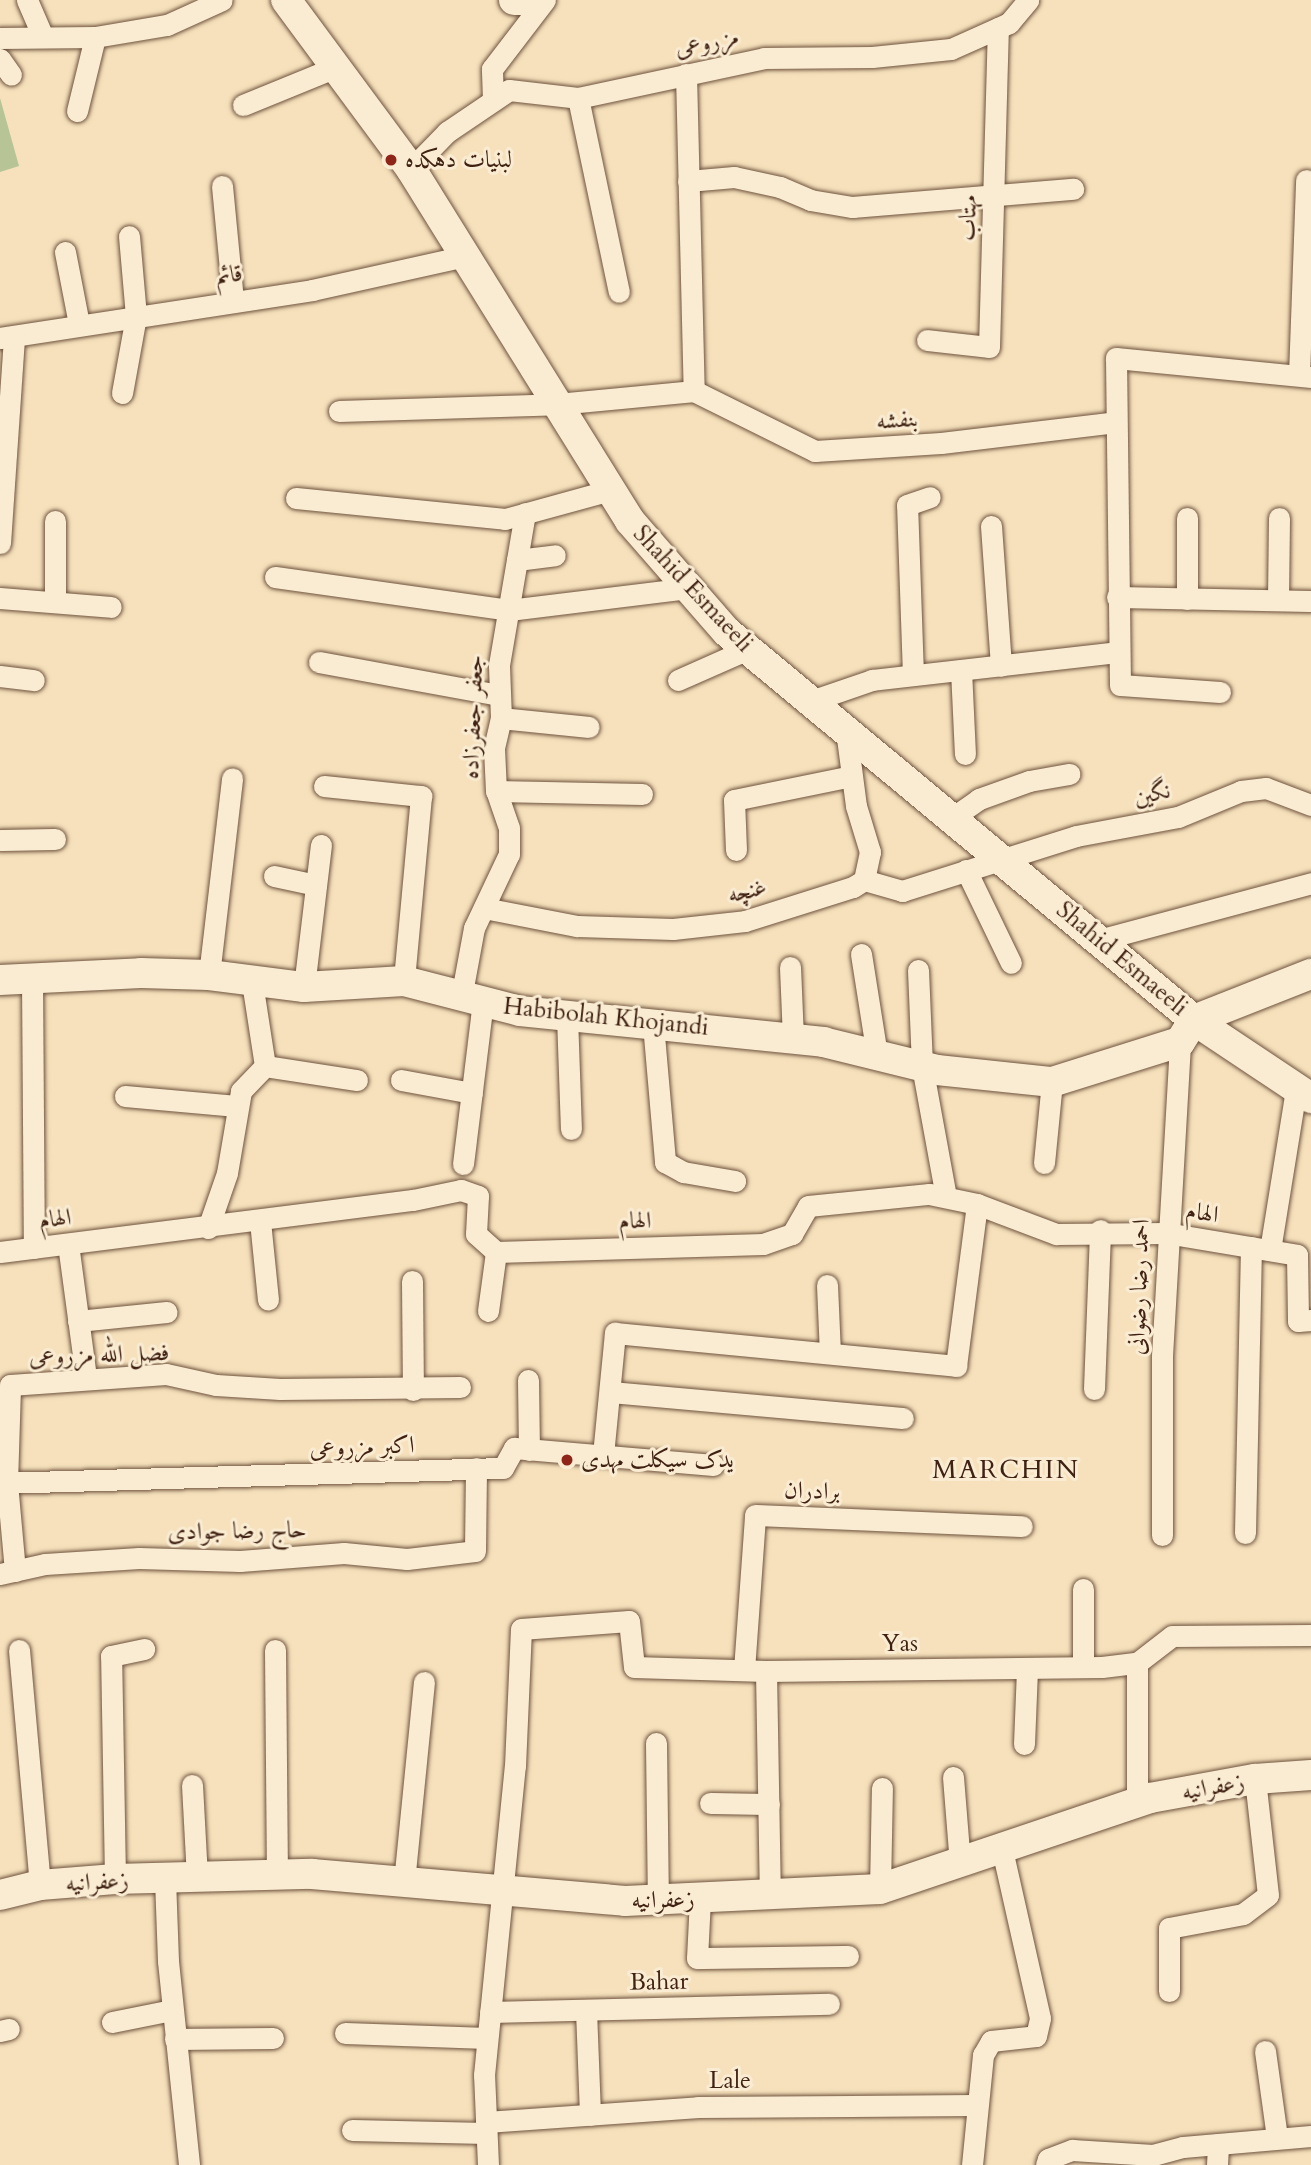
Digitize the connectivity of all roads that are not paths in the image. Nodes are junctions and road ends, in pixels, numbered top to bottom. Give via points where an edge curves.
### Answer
1 (27, 0) edge
2 (222, 0) edge
3 (286, 0) edge
4 (514, 0) edge
5 (522, 0) edge
6 (545, 0) edge
7 (1028, 0) edge
8 (998, 28) junction
9 (43, 37) junction
10 (95, 37) junction
11 (0, 38) edge
12 (336, 67) junction
13 (687, 74) junction
14 (578, 98) junction
15 (493, 100) junction
16 (243, 105) dead end
17 (76, 111) dead end
18 (411, 169) junction
19 (1306, 180) dead end
20 (688, 181) junction
21 (222, 186) dead end
22 (1073, 189) dead end
23 (996, 197) junction
24 (129, 236) dead end
25 (65, 252) dead end
26 (465, 256) junction
27 (620, 292) dead end
28 (233, 301) junction
29 (136, 316) junction
30 (79, 324) junction
31 (7, 338) edge
32 (927, 340) dead end
33 (1305, 376) edge
34 (694, 391) junction
35 (122, 393) dead end
36 (557, 404) junction
37 (339, 411) dead end
38 (1116, 422) junction
39 (610, 490) junction
40 (296, 498) dead end
41 (930, 498) dead end
42 (525, 513) junction
43 (1187, 518) dead end
44 (1279, 519) dead end
45 (55, 521) dead end
46 (991, 526) dead end
47 (0, 543) edge
48 (555, 555) dead end
49 (517, 560) junction
50 (275, 577) dead end
51 (688, 588) junction
52 (1117, 597) junction
53 (0, 598) edge
54 (1187, 599) junction
55 (1278, 600) junction
56 (1311, 601) edge
57 (55, 602) junction
58 (111, 607) dead end
59 (509, 610) junction
60 (748, 649) junction
61 (1117, 652) junction
62 (318, 662) dead end
63 (1001, 666) junction
64 (961, 670) junction
65 (0, 676) edge
66 (913, 676) junction
67 (34, 680) dead end
68 (678, 680) dead end
69 (1220, 692) dead end
70 (498, 695) junction
71 (811, 701) junction
72 (501, 718) junction
73 (589, 727) dead end
74 (846, 730) junction
75 (965, 754) dead end
76 (1069, 774) dead end
77 (852, 776) junction
78 (232, 778) dead end
79 (324, 786) dead end
80 (496, 791) junction
81 (642, 794) dead end
82 (1311, 805) edge
83 (951, 818) junction
84 (55, 839) dead end
85 (0, 840) edge
86 (321, 845) dead end
87 (736, 850) dead end
88 (1000, 858) junction
89 (965, 870) junction
90 (274, 876) dead end
91 (864, 880) junction
92 (1311, 883) edge
93 (316, 885) junction
94 (484, 908) junction
95 (1099, 940) junction
96 (861, 954) dead end
97 (1011, 963) dead end
98 (790, 967) dead end
99 (918, 970) dead end
100 (1311, 974) edge
101 (209, 975) junction
102 (32, 977) junction
103 (0, 980) edge
104 (404, 981) junction
105 (252, 982) junction
106 (304, 987) junction
107 (472, 1000) junction
108 (567, 1016) junction
109 (653, 1024) junction
110 (1187, 1031) junction
111 (793, 1038) junction
112 (877, 1055) junction
113 (265, 1066) junction
114 (922, 1066) junction
115 (357, 1080) dead end
116 (401, 1080) dead end
117 (1052, 1082) junction
118 (472, 1093) junction
119 (1303, 1093) edge
120 (125, 1096) dead end
121 (237, 1106) junction
122 (571, 1129) dead end
123 (1044, 1163) dead end
124 (463, 1164) dead end
125 (735, 1181) dead end
126 (946, 1197) junction
127 (977, 1204) junction
128 (260, 1220) junction
129 (208, 1228) junction
130 (1101, 1230) junction
131 (1166, 1233) junction
132 (68, 1244) junction
133 (34, 1248) junction
134 (1261, 1249) junction
135 (0, 1252) edge
136 (496, 1252) junction
137 (412, 1281) dead end
138 (827, 1285) dead end
139 (268, 1300) dead end
140 (488, 1311) dead end
141 (167, 1312) dead end
142 (78, 1321) junction
143 (1311, 1321) edge
144 (830, 1353) junction
145 (86, 1378) junction
146 (528, 1380) dead end
147 (460, 1387) dead end
148 (1094, 1389) dead end
149 (413, 1390) junction
150 (610, 1392) junction
151 (903, 1418) dead end
152 (529, 1450) junction
153 (603, 1455) junction
154 (713, 1465) dead end
155 (476, 1468) junction
156 (3, 1483) edge
157 (1022, 1526) dead end
158 (1245, 1533) dead end
159 (1162, 1535) dead end
160 (7, 1573) edge
161 (1083, 1588) dead end
162 (1311, 1635) edge
163 (144, 1649) dead end
164 (19, 1650) dead end
165 (275, 1650) dead end
166 (1137, 1663) junction
167 (1083, 1667) junction
168 (1027, 1668) junction
169 (744, 1670) junction
170 (766, 1671) junction
171 (424, 1682) dead end
172 (656, 1743) dead end
173 (1024, 1744) dead end
174 (1311, 1775) edge
175 (953, 1777) dead end
176 (1255, 1779) junction
177 (192, 1785) dead end
178 (882, 1788) dead end
179 (710, 1803) dead end
180 (1138, 1803) junction
181 (769, 1804) junction
182 (1002, 1850) junction
183 (960, 1864) junction
184 (277, 1876) junction
185 (197, 1878) junction
186 (115, 1879) junction
187 (165, 1879) junction
188 (404, 1882) junction
189 (40, 1885) junction
190 (880, 1889) junction
191 (501, 1890) junction
192 (0, 1895) edge
193 (770, 1896) junction
194 (701, 1899) junction
195 (658, 1900) junction
196 (848, 1956) dead end
197 (1169, 1991) dead end
198 (829, 2004) dead end
199 (172, 2010) junction
200 (586, 2010) junction
201 (490, 2012) junction
202 (112, 2022) dead end
203 (345, 2033) dead end
204 (273, 2038) dead end
205 (487, 2038) junction
206 (175, 2039) junction
207 (1265, 2051) dead end
208 (975, 2105) junction
209 (590, 2115) junction
210 (486, 2128) junction
211 (352, 2130) dead end
212 (1311, 2136) edge
213 (1278, 2138) junction
214 (1218, 2154) edge
215 (189, 2165) edge
216 (488, 2165) edge
217 (972, 2165) edge
218 (1046, 2165) edge

1 - 9 street
2 - 10 street via 167,25
3 - 12 street, Shahid Esmaeeli
4 - 5 street
6 - 15 street via 492,69
7 - 8 street, مزروعی via 1009,23
8 - 13 street, مزروعی via 951,49 872,57 764,58
8 - 23 street, مهتاب
9 - 10 street
9 - 11 street
10 - 17 street
12 - 16 street
12 - 18 street, Shahid Esmaeeli
13 - 14 street, مزروعی
13 - 20 street
14 - 15 street, مزروعی via 509,90
14 - 27 street
15 - 18 street, مزروعی via 447,132
18 - 26 street, Shahid Esmaeeli
19 - 33 street
20 - 23 street via 734,177 852,208
20 - 34 street
21 - 28 street
22 - 23 street
23 - 32 street, مهتاب via 989,347
24 - 29 street
25 - 30 street
26 - 28 street, قائم
26 - 36 street, Shahid Esmaeeli
28 - 29 street, قائم
29 - 30 street, قائم
29 - 35 street
30 - 31 street, قائم
31 - 47 street
33 - 38 street via 1116,358
34 - 36 street
34 - 38 street, بنفشه via 815,451 941,443
36 - 37 street
36 - 39 street, Shahid Esmaeeli
38 - 52 street
39 - 42 street
39 - 51 street, Shahid Esmaeeli via 629,522
40 - 42 street via 505,519
41 - 66 street via 907,505
42 - 49 street, جعفر جعفرزاده
43 - 54 street
44 - 55 street
45 - 57 street
46 - 63 street
48 - 49 street
49 - 59 street, جعفر جعفرزاده
50 - 59 street
51 - 59 street
51 - 60 street, Shahid Esmaeeli
52 - 54 street
52 - 61 street
53 - 57 street
54 - 55 street
55 - 56 street
57 - 58 street
59 - 70 street, جعفر جعفرزاده
60 - 68 street
60 - 71 street, Shahid Esmaeeli
61 - 63 street
61 - 69 street via 1121,684
62 - 70 street
63 - 64 street
64 - 66 street
64 - 75 street
65 - 67 street
66 - 71 street via 872,680
70 - 72 street, جعفر جعفرزاده
71 - 74 street, Shahid Esmaeeli
72 - 73 street
72 - 80 street, جعفر جعفرزاده via 494,748
74 - 77 street
74 - 83 street, Shahid Esmaeeli
76 - 83 street via 1029,781 979,799
77 - 87 street via 734,800
77 - 91 street via 870,852
78 - 101 street
79 - 104 street via 421,796
80 - 81 street
80 - 94 street, جعفر جعفرزاده via 509,828 509,853
82 - 88 street, نگین via 1266,788 1241,791 1178,817 1076,836
83 - 88 street, Shahid Esmaeeli
84 - 85 street
86 - 93 street
88 - 89 street, نگین
88 - 95 street, Shahid Esmaeeli
89 - 91 street, نگین via 902,891
89 - 97 street
90 - 93 street
91 - 94 street, غنچه via 745,921 673,929 577,926
92 - 95 street
93 - 106 street
94 - 107 street, جعفر جعفرزاده via 474,928
95 - 110 street, Shahid Esmaeeli
96 - 112 street
98 - 111 street
99 - 114 street
100 - 110 street, Habibolah Khojandi
101 - 102 street, Habibolah Khojandi
101 - 105 street, Habibolah Khojandi
102 - 103 street, Habibolah Khojandi
102 - 133 street
104 - 106 street, Habibolah Khojandi
104 - 107 street, Habibolah Khojandi
105 - 106 street, Habibolah Khojandi
105 - 113 street
107 - 108 street, Habibolah Khojandi
107 - 118 street, جعفر جعفرزاده
108 - 109 street, Habibolah Khojandi
108 - 122 street
109 - 111 street, Habibolah Khojandi
109 - 125 street via 664,1162 683,1172
110 - 117 street, Habibolah Khojandi
110 - 119 street, Shahid Esmaeeli
110 - 131 street, احمد رضا رضوانی
111 - 112 street, Habibolah Khojandi
112 - 114 street, Habibolah Khojandi
113 - 115 street
113 - 121 street via 241,1091
114 - 117 street, Habibolah Khojandi
114 - 126 street
116 - 118 street
117 - 123 street
118 - 124 street, جعفر جعفرزاده
119 - 134 street
120 - 121 street
121 - 129 street via 227,1173
126 - 127 street, الهام
126 - 136 street, الهام via 929,1194 808,1206 792,1234 763,1244
127 - 130 street, الهام via 1056,1234
127 - 144 street via 956,1366
128 - 129 street, الهام
128 - 136 street, الهام via 461,1189 478,1195 476,1234
128 - 139 street
129 - 132 street, الهام
130 - 131 street, الهام
130 - 148 street
131 - 134 street, الهام
131 - 159 street, احمد رضا رضوانی
132 - 133 street, الهام
132 - 142 street
133 - 135 street, الهام
134 - 143 street, الهام via 1297,1255 1298,1321
134 - 158 street
136 - 140 street
137 - 149 street
138 - 144 street
141 - 142 street
142 - 145 street
144 - 150 street via 615,1333
145 - 149 street, فضل الله مزروعی via 166,1374 216,1385
145 - 156 street, فضل الله مزروعی via 10,1385
146 - 152 street
147 - 149 street, فضل الله مزروعی
150 - 151 street
150 - 153 street
152 - 153 street
152 - 155 street, اکبر مزروعی via 514,1448 503,1468
153 - 154 street
155 - 156 street, اکبر مزروعی
155 - 160 street, حاج رضا جوادی via 475,1551 407,1559 344,1553 240,1561 139,1558 45,1564
156 - 160 street, فضل الله مزروعی
157 - 169 street, برادران via 755,1516
161 - 167 street
162 - 166 street via 1172,1636
163 - 186 street via 111,1656
164 - 189 street
165 - 184 street
166 - 167 street, Yas
166 - 180 street
167 - 168 street, Yas
168 - 170 street, Yas
168 - 173 street
169 - 170 street, Yas
169 - 191 street, Yas via 634,1667 629,1621 522,1629 515,1766
170 - 181 street
171 - 188 street
172 - 195 street
174 - 176 street, زعفرانیه
175 - 183 street
176 - 180 street, زعفرانیه
176 - 197 street via 1268,1895 1243,1914 1169,1928
177 - 185 street
178 - 190 street
179 - 181 street
180 - 182 street, زعفرانیه
181 - 193 street
182 - 183 street, زعفرانیه
182 - 208 street via 1040,2018 1036,2036 991,2041 983,2055
183 - 190 street, زعفرانیه
184 - 185 street, زعفرانیه
184 - 188 street, زعفرانیه
185 - 187 street, زعفرانیه
186 - 187 street, زعفرانیه
186 - 189 street, زعفرانیه
187 - 199 street
188 - 191 street, زعفرانیه
189 - 192 street, زعفرانیه
190 - 193 street, زعفرانیه
191 - 195 street, زعفرانیه
191 - 201 street
193 - 194 street, زعفرانیه
194 - 195 street, زعفرانیه
194 - 196 street via 696,1958
198 - 200 street, Bahar
199 - 202 street
199 - 206 street
200 - 201 street, Bahar
200 - 209 street
201 - 205 street
203 - 205 street
204 - 206 street
205 - 210 street
206 - 215 street
207 - 213 street
208 - 209 street, Lale via 698,2107
208 - 217 street
209 - 210 street, Lale
210 - 211 street
210 - 216 street
212 - 213 street
213 - 214 street
214 - 218 street via 1072,2150 1048,2159

